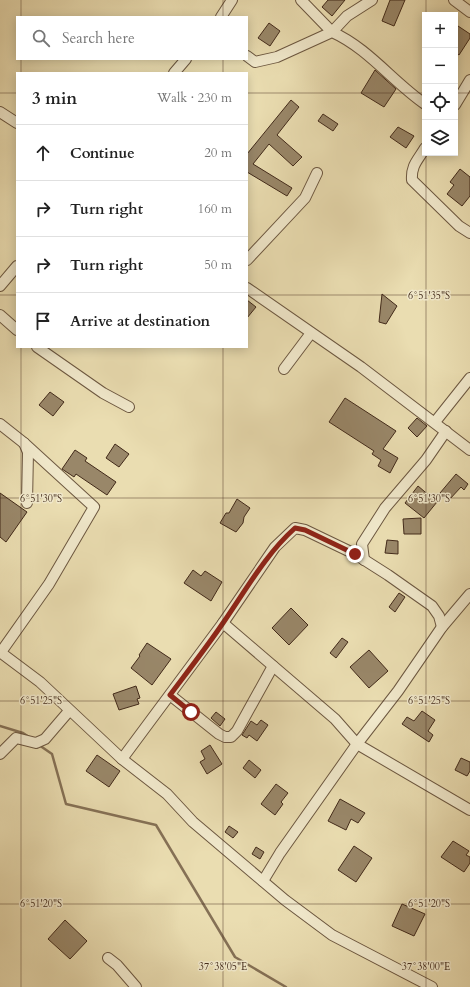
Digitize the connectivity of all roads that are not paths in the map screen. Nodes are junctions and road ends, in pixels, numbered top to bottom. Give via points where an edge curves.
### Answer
1 (232, 0) edge
2 (301, 0) edge
3 (372, 0) edge
4 (454, 0) edge
5 (470, 12) edge
6 (222, 16) edge
7 (332, 32) junction
8 (248, 57) edge
9 (185, 60) edge
10 (175, 72) edge
11 (470, 80) edge
12 (458, 99) edge
13 (422, 102) edge
14 (0, 112) edge
15 (16, 122) edge
16 (422, 152) edge
17 (317, 173) dead end
18 (470, 233) edge
19 (248, 259) edge
20 (16, 267) edge
21 (0, 286) edge
22 (248, 289) edge
23 (0, 315) edge
24 (16, 329) edge
25 (311, 333) junction
26 (38, 348) edge
27 (284, 369) dead end
28 (470, 378) edge
29 (129, 407) dead end
30 (435, 422) junction
31 (0, 424) edge
32 (446, 431) junction
33 (24, 443) junction
34 (470, 450) edge
35 (27, 503) dead end
36 (362, 544) junction
37 (346, 550) junction
38 (364, 560) junction
39 (470, 594) edge
40 (223, 623) junction
41 (442, 627) junction
42 (0, 652) edge
43 (273, 666) junction
44 (170, 695) junction
45 (70, 711) junction
46 (357, 744) junction
47 (0, 754) edge
48 (122, 759) junction
49 (470, 810) edge
50 (262, 881) junction
51 (108, 958) dead end
52 (136, 987) edge
53 (432, 987) edge

1 - 6 street
2 - 7 street
3 - 7 street via 348,16
4 - 5 street
7 - 8 street via 276,57 255,62
7 - 13 street via 344,37
9 - 10 street
11 - 12 street
14 - 15 street
16 - 18 street via 411,170 412,180 459,226
17 - 19 street via 305,198
20 - 21 street
22 - 25 street
23 - 24 street
25 - 27 street
25 - 30 street
26 - 29 street via 103,393
28 - 30 street
30 - 32 street
31 - 33 street
32 - 34 street
32 - 36 street via 426,460 385,508
33 - 35 street via 28,452
33 - 42 street via 94,507 49,584
36 - 37 street
36 - 38 street
37 - 38 street
37 - 40 street via 305,530 295,528 274,547
38 - 41 street via 432,606 439,616
39 - 41 street
40 - 43 street
40 - 44 street
41 - 46 street via 398,691
42 - 45 street via 40,682
43 - 44 street via 232,737 219,734
43 - 46 street via 335,719
44 - 48 street
45 - 47 street via 45,739 36,743 16,738
45 - 48 street
46 - 49 street
46 - 50 street
48 - 50 street via 167,794 198,826
50 - 53 street via 332,935
51 - 52 street

